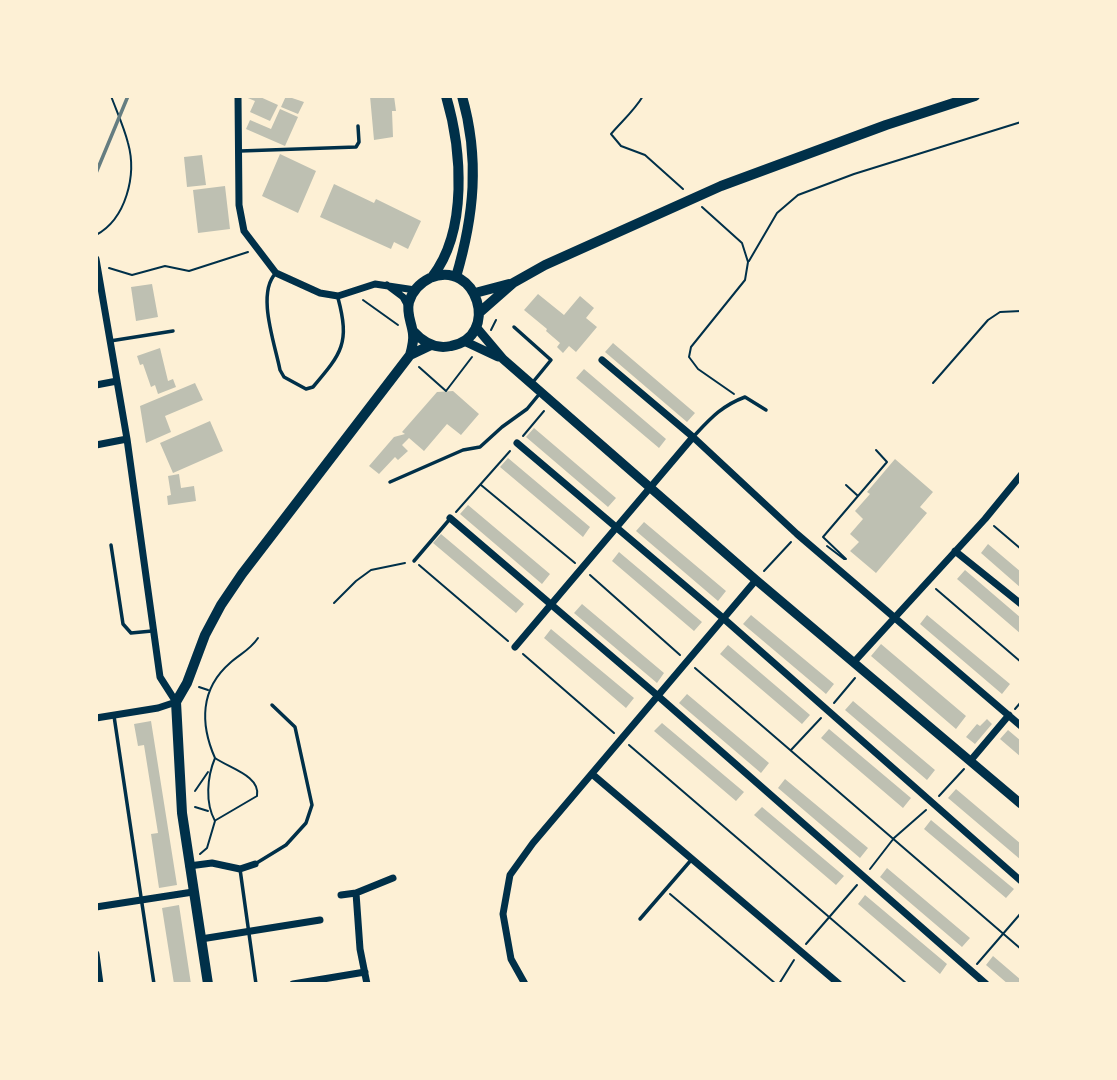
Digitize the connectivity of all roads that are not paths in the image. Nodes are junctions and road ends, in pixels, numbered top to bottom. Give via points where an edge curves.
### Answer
1 (238, 96) edge
2 (446, 96) edge
3 (462, 96) edge
4 (975, 96) edge
5 (358, 126) dead end
6 (239, 152) junction
7 (96, 259) edge
8 (276, 273) junction
9 (432, 277) junction
10 (456, 277) junction
11 (513, 283) junction
12 (387, 285) junction
13 (415, 290) junction
14 (475, 293) junction
15 (338, 296) junction
16 (408, 306) junction
17 (480, 312) junction
18 (106, 316) junction
19 (96, 317) edge
20 (476, 327) junction
21 (514, 327) dead end
22 (410, 330) junction
23 (173, 331) dead end
24 (110, 341) junction
25 (464, 341) junction
26 (430, 345) junction
27 (410, 355) junction
28 (503, 359) junction
29 (602, 360) dead end
30 (117, 381) junction
31 (531, 383) junction
32 (96, 385) edge
33 (541, 391) junction
34 (765, 410) dead end
35 (693, 437) junction
36 (127, 439) junction
37 (517, 443) road end
38 (96, 445) edge
39 (1021, 475) edge
40 (390, 482) dead end
41 (1018, 485) edge
42 (651, 487) junction
43 (450, 518) joint
44 (616, 527) junction
45 (111, 545) dead end
46 (956, 551) junction
47 (414, 561) road end
48 (756, 580) junction
49 (551, 604) junction
50 (1021, 604) edge
51 (723, 618) junction
52 (894, 618) junction
53 (153, 631) junction
54 (515, 647) dead end
55 (854, 662) junction
56 (658, 696) junction
57 (176, 702) junction
58 (272, 705) dead end
59 (114, 715) junction
60 (1009, 715) junction
61 (96, 718) edge
62 (1021, 726) edge
63 (971, 760) junction
64 (592, 774) junction
65 (1021, 804) edge
66 (692, 859) junction
67 (255, 864) joint
68 (194, 865) junction
69 (240, 869) junction
70 (393, 878) dead end
71 (1021, 881) edge
72 (193, 892) junction
73 (356, 893) junction
74 (341, 895) dead end
75 (141, 900) junction
76 (96, 907) edge
77 (640, 919) dead end
78 (320, 920) dead end
79 (248, 931) junction
80 (201, 939) junction
81 (96, 957) edge
82 (365, 972) junction
83 (100, 984) edge
84 (154, 984) edge
85 (208, 984) edge
86 (256, 984) edge
87 (293, 984) edge
88 (367, 984) edge
89 (525, 984) edge
90 (839, 984) edge
91 (986, 984) edge

1 - 6 street
2 - 9 main road via 458,158 456,214 443,263
3 - 10 main road via 474,172 468,237
4 - 11 main road via 722,186
5 - 6 lane via 356,147
6 - 8 street via 244,231
7 - 18 street
8 - 15 street
8 - 15 lane via 265,294 280,370 306,389 313,387 342,349
9 - 10 main road
9 - 13 main road
10 - 14 main road
11 - 14 main road
11 - 17 main road
12 - 13 street
12 - 15 street via 375,284
12 - 16 street
13 - 16 main road
14 - 17 main road
16 - 22 main road
17 - 20 main road
18 - 19 street
18 - 24 street
20 - 25 main road
20 - 28 street
21 - 31 lane via 551,360
22 - 26 main road
22 - 27 main road
23 - 24 lane
24 - 30 street
25 - 26 main road via 454,346
25 - 28 street
26 - 27 main road
27 - 57 main road via 221,605
28 - 31 street
29 - 35 street
30 - 32 street
30 - 36 street
31 - 33 street
33 - 40 lane via 480,447
33 - 42 street
34 - 35 lane via 745,397 725,404
35 - 42 street
35 - 52 street
36 - 38 street
36 - 53 street
37 - 44 street
39 - 41 street
41 - 46 street
42 - 44 street
42 - 48 street
43 - 47 lane
43 - 49 street
44 - 49 street
44 - 51 street
45 - 53 lane via 124,624 131,633
46 - 50 street
46 - 52 street
48 - 51 street
48 - 55 street
49 - 54 street
49 - 56 street
51 - 56 street
51 - 71 street
52 - 55 street
52 - 60 street
53 - 57 street via 160,677
55 - 63 street
56 - 64 street
56 - 91 street
57 - 59 street
57 - 68 main road via 179,784
58 - 67 lane via 296,727 312,805 306,823 286,845
59 - 61 street
59 - 75 lane
60 - 62 street
60 - 63 street
63 - 65 street
64 - 66 street
64 - 89 street via 510,875 503,914 511,959
66 - 77 lane
66 - 90 street
67 - 69 street
68 - 69 street via 212,863
68 - 72 main road
69 - 79 lane
70 - 73 street
72 - 75 street
72 - 80 main road
73 - 74 street
73 - 82 street
75 - 76 street
75 - 84 lane
78 - 79 street
79 - 80 street
79 - 86 lane
80 - 85 main road
81 - 83 street
82 - 87 street
82 - 88 street

